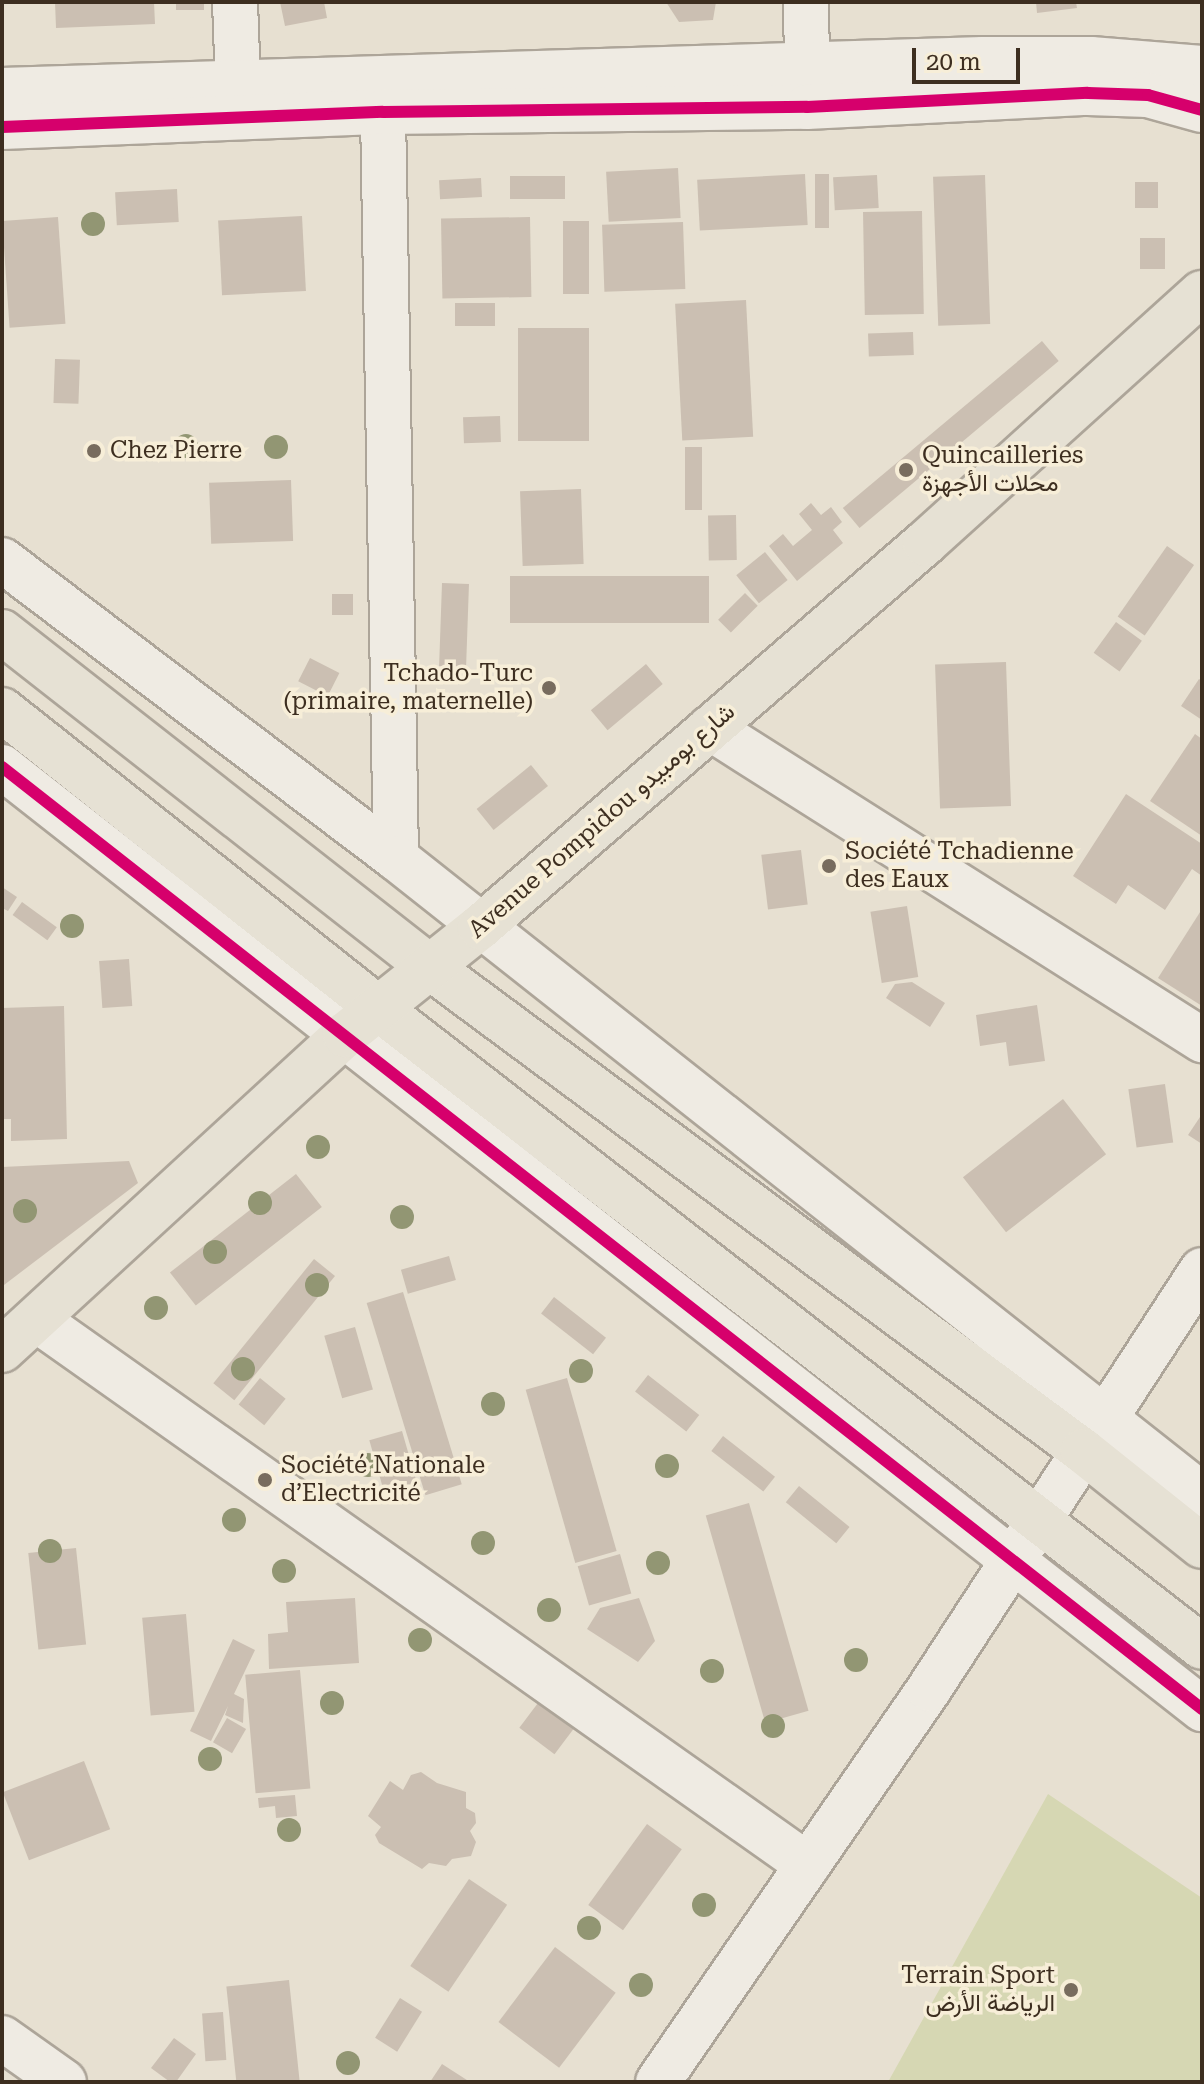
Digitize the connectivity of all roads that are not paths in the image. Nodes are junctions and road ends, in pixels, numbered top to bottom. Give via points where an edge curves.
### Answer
1 (235, 2) edge
2 (806, 2) edge
3 (807, 67) junction
4 (1202, 68) edge
5 (238, 82) junction
6 (2, 90) edge
7 (1202, 110) edge
8 (383, 112) junction
9 (2, 127) edge
10 (1202, 293) edge
11 (2, 560) edge
12 (2, 632) edge
13 (2, 710) edge
14 (710, 728) junction
15 (2, 767) edge
16 (396, 858) junction
17 (480, 927) junction
18 (431, 968) junction
19 (379, 1009) junction
20 (345, 1035) junction
21 (1202, 1040) edge
22 (1202, 1270) edge
23 (37, 1320) junction
24 (2, 1350) edge
25 (1093, 1436) junction
26 (1202, 1495) edge
27 (1036, 1520) junction
28 (1202, 1546) edge
29 (1012, 1562) junction
30 (1202, 1647) edge
31 (1202, 1709) edge
32 (808, 1865) junction
33 (2, 2038) edge
34 (64, 2082) edge
35 (658, 2082) edge

1 - 5 street
2 - 3 street
3 - 4 street via 1091,59
3 - 5 street
5 - 6 street
7 - 8 street via 1148,95 1088,93 807,107
8 - 9 street
8 - 16 street
10 - 14 main road, Avenue Pompidou شارع بومبيدو
11 - 16 street
12 - 18 main road
13 - 19 main road
14 - 17 main road, Avenue Pompidou شارع بومبيدو
14 - 21 street
15 - 20 street
16 - 17 street
17 - 18 main road, Avenue Pompidou شارع بومبيدو
17 - 25 street
18 - 19 main road, Avenue Pompidou شارع بومبيدو
18 - 25 main road
19 - 20 main road, Avenue Pompidou شارع بومبيدو
19 - 27 main road
20 - 23 main road, Avenue Pompidou شارع بومبيدو
20 - 29 street
22 - 25 street
23 - 24 main road, Avenue Pompidou شارع بومبيدو
23 - 32 street
25 - 26 street
25 - 27 street
25 - 28 main road
27 - 29 street
27 - 30 main road
29 - 31 street
29 - 32 street
32 - 35 street
33 - 34 street

